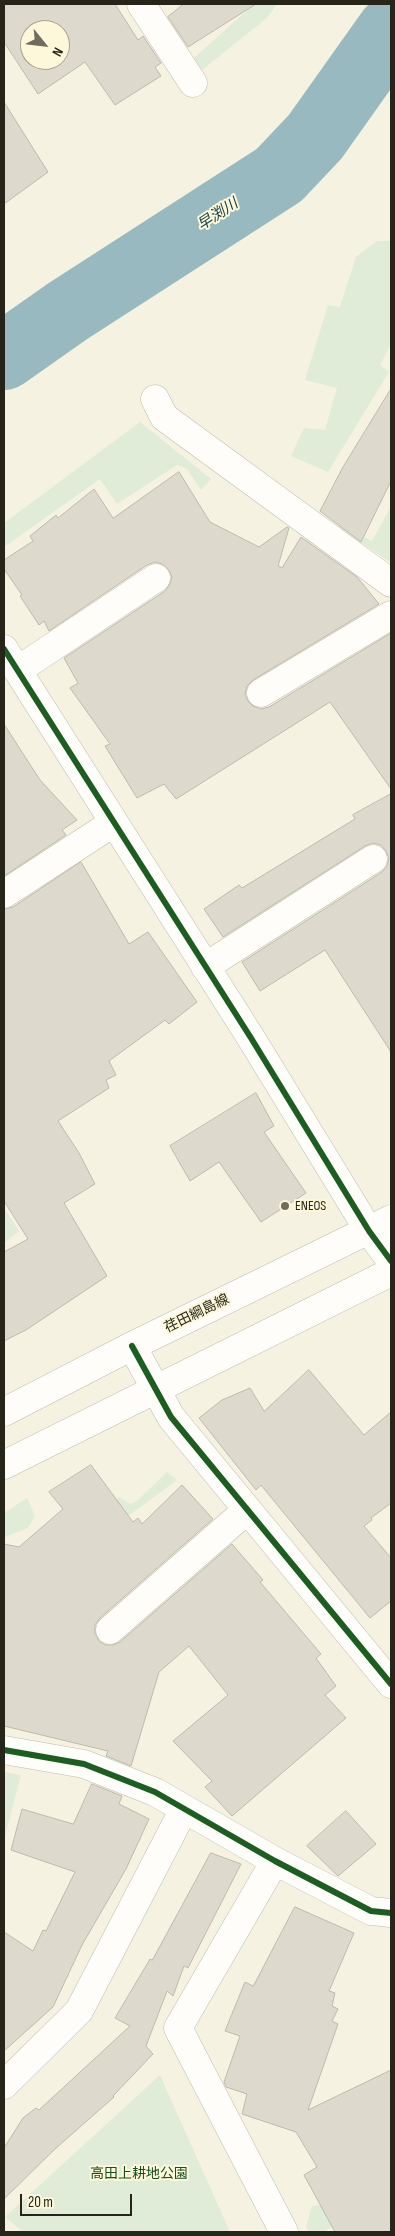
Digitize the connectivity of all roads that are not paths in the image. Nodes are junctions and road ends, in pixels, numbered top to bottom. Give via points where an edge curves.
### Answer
1 (141, 4) edge
2 (193, 82) dead end
3 (155, 399) dead end
4 (156, 578) dead end
5 (391, 583) edge
6 (391, 614) edge
7 (11, 659) edge
8 (261, 693) dead end
9 (113, 824) junction
10 (373, 859) dead end
11 (4, 894) edge
12 (205, 967) junction
13 (380, 1224) edge
14 (391, 1261) edge
15 (391, 1272) edge
16 (132, 1346) junction
17 (155, 1391) junction
18 (4, 1412) edge
19 (4, 1465) edge
20 (248, 1510) junction
21 (110, 1630) dead end
22 (391, 1684) edge
23 (4, 1750) edge
24 (184, 1809) junction
25 (275, 1861) junction
26 (391, 1913) edge
27 (4, 2086) edge
28 (284, 2232) edge

1 - 2 street
3 - 5 street via 164,417
4 - 7 street
6 - 8 street
7 - 9 street
9 - 11 street
9 - 12 street
10 - 12 street
12 - 13 street
13 - 14 street
13 - 16 street, 荏田綱島線
15 - 17 street
16 - 17 street
16 - 18 street, 荏田綱島線
17 - 19 street
17 - 20 street via 171,1417
20 - 21 street
20 - 22 street
23 - 24 street via 84,1764 155,1792
24 - 25 street
24 - 27 street via 79,2011
25 - 26 street via 371,1911
25 - 28 street via 178,2028

